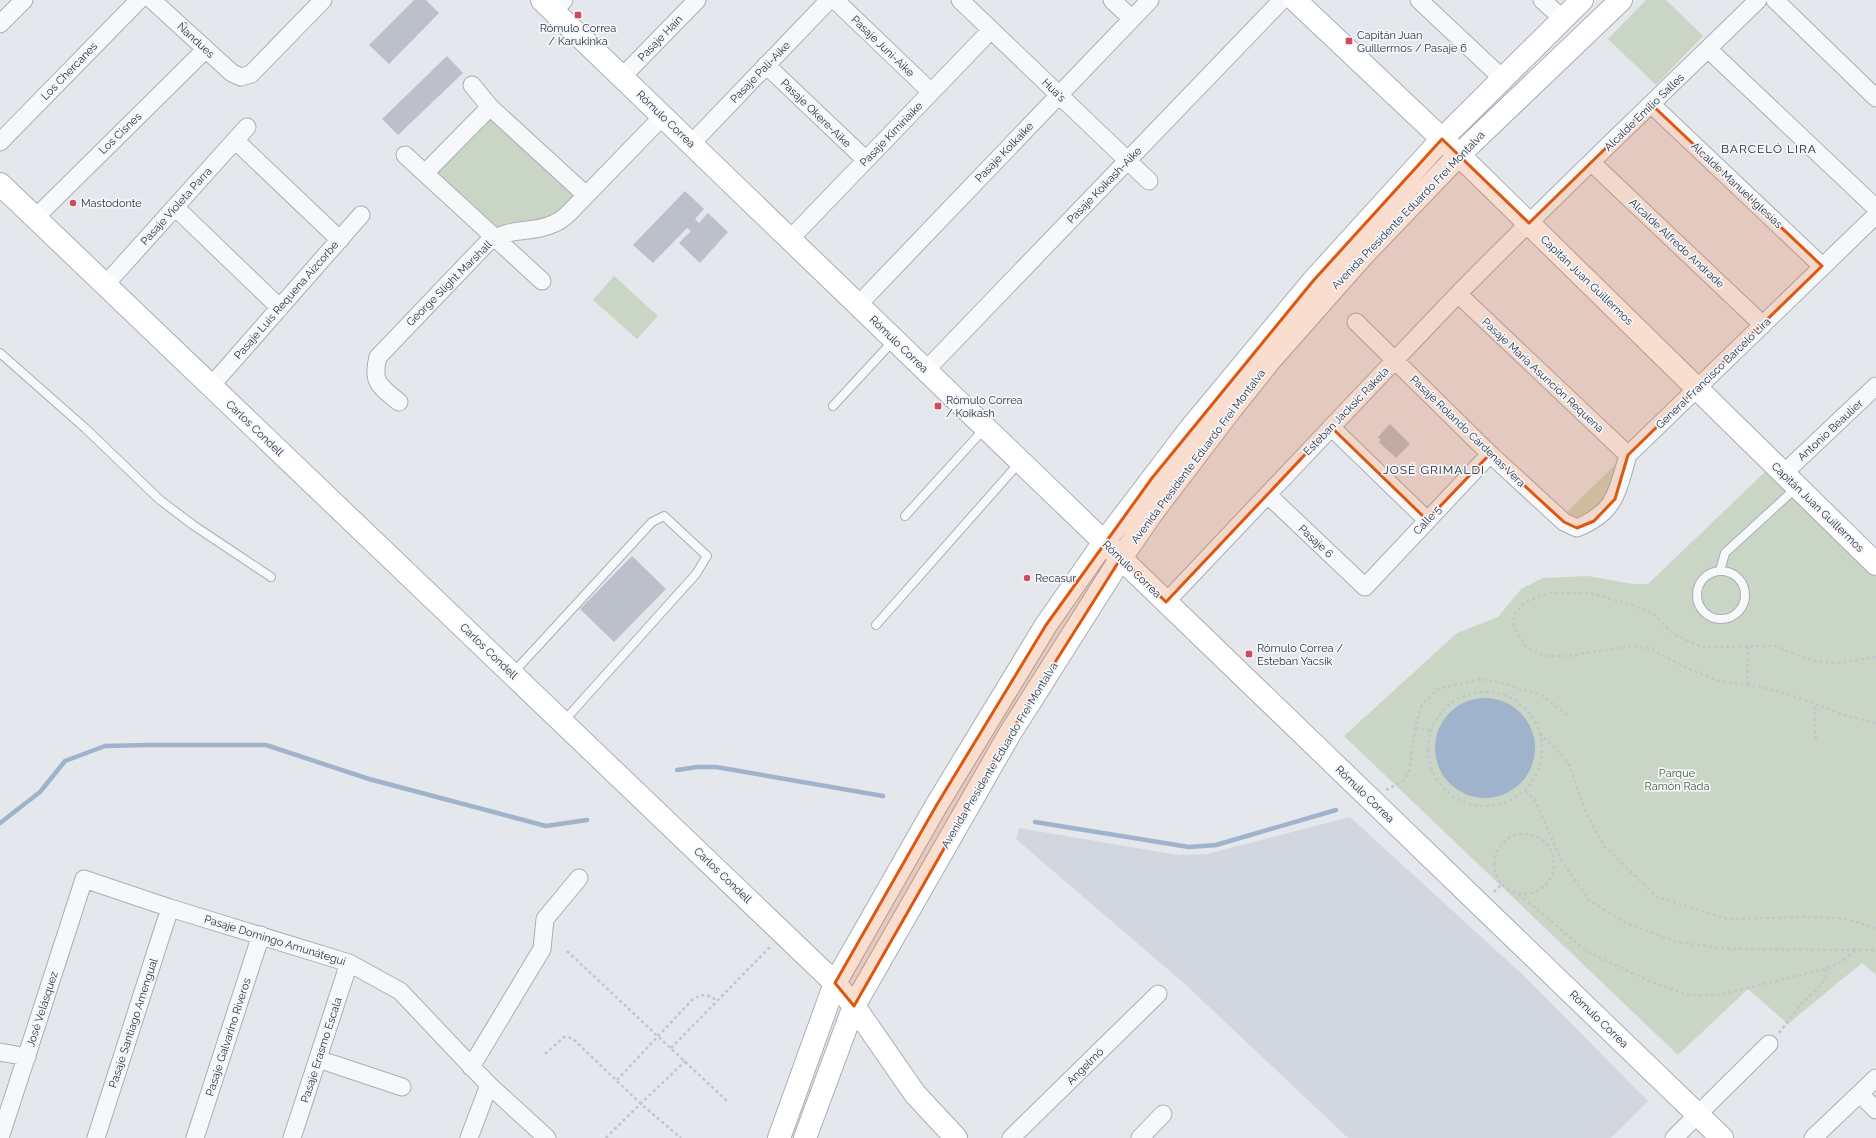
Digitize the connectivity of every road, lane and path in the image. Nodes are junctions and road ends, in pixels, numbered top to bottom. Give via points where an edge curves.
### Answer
1 (24, 0) edge
2 (150, 0) edge
3 (323, 0) edge
4 (697, 0) edge
5 (829, 0) edge
6 (835, 0) edge
7 (960, 0) edge
8 (1112, 0) edge
9 (1150, 0) edge
10 (1282, 0) edge
11 (1295, 0) edge
12 (1419, 0) edge
13 (1542, 0) edge
14 (1582, 0) edge
15 (1620, 0) edge
16 (1758, 0) edge
17 (1775, 0) edge
18 (553, 4) edge
19 (1562, 18) junction
20 (1132, 19) junction
21 (0, 24) edge
22 (991, 30) junction
23 (206, 49) junction
24 (1708, 49) junction
25 (766, 65) junction
26 (622, 77) junction
27 (1502, 78) junction
28 (472, 86) dead end
29 (931, 92) junction
30 (1059, 95) junction
31 (1876, 98) edge
32 (1651, 104) junction
33 (490, 107) junction
34 (663, 116) junction
35 (247, 127) dead end
36 (1442, 138) junction
37 (235, 140) junction
38 (0, 142) edge
39 (691, 144) junction
40 (405, 155) dead end
41 (1459, 155) junction
42 (866, 160) junction
43 (1128, 161) junction
44 (1591, 162) junction
45 (425, 173) junction
46 (1149, 181) dead end
47 (0, 185) edge
48 (586, 195) junction
49 (175, 207) junction
50 (1876, 208) edge
51 (361, 215) dead end
52 (1876, 215) edge
53 (34, 218) junction
54 (1529, 223) junction
55 (495, 237) junction
56 (790, 239) junction
57 (340, 240) junction
58 (1822, 266) junction
59 (542, 281) dead end
60 (105, 285) junction
61 (1458, 294) junction
62 (858, 304) junction
63 (280, 308) junction
64 (1356, 322) dead end
65 (1763, 325) junction
66 (894, 340) junction
67 (0, 352) edge
68 (1395, 361) junction
69 (926, 370) junction
70 (211, 386) junction
71 (1876, 386) edge
72 (1698, 389) junction
73 (400, 402) dead end
74 (833, 406) dead end
75 (1331, 426) junction
76 (986, 428) junction
77 (1490, 454) junction
78 (1628, 455) junction
79 (1020, 461) junction
80 (1791, 480) junction
81 (1268, 495) junction
82 (905, 516) dead end
83 (1427, 520) junction
84 (1104, 542) junction
85 (1121, 558) junction
86 (1876, 564) edge
87 (1720, 571) junction
88 (271, 577) dead end
89 (1365, 587) joint
90 (1166, 602) junction
91 (876, 625) dead end
92 (1747, 646) junction
93 (1876, 657) edge
94 (512, 673) junction
95 (1748, 685) junction
96 (1816, 704) junction
97 (1569, 717) dead end
98 (563, 722) junction
99 (1876, 723) edge
100 (1415, 728) junction
101 (1431, 731) junction
102 (1540, 733) junction
103 (1816, 739) dead end
104 (1525, 791) junction
105 (1370, 798) junction
106 (1554, 844) junction
107 (1549, 847) junction
108 (579, 878) dead end
109 (84, 879) joint
110 (1519, 894) junction
111 (170, 908) junction
112 (1876, 928) edge
113 (784, 933) junction
114 (261, 935) junction
115 (1856, 949) junction
116 (1876, 950) edge
117 (567, 951) dead end
118 (349, 963) junction
119 (1826, 969) junction
120 (835, 982) junction
121 (1158, 994) dead end
122 (718, 1000) junction
123 (854, 1006) junction
124 (658, 1036) junction
125 (1769, 1044) joint
126 (671, 1048) junction
127 (0, 1052) edge
128 (545, 1054) dead end
129 (27, 1057) junction
130 (318, 1059) junction
131 (685, 1061) junction
132 (471, 1067) junction
133 (1876, 1078) edge
134 (617, 1080) junction
135 (489, 1086) junction
136 (402, 1087) dead end
137 (1860, 1094) junction
138 (728, 1102) dead end
139 (641, 1104) junction
140 (1876, 1110) edge
141 (1163, 1114) dead end
142 (1698, 1114) junction
143 (0, 1138) edge
144 (96, 1138) edge
145 (195, 1138) edge
146 (292, 1138) edge
147 (469, 1138) edge
148 (547, 1138) edge
149 (606, 1138) edge
150 (681, 1138) edge
151 (779, 1138) edge
152 (805, 1138) edge
153 (956, 1138) edge
154 (1011, 1138) edge
155 (1140, 1138) edge
156 (1674, 1138) edge
157 (1722, 1138) edge
158 (1813, 1138) edge

1 - 21 street
2 - 23 street, Ñandues
2 - 38 street, Los Chercanes
3 - 23 street, Ñandues via 251,74 241,77 232,73
4 - 26 street, Pasaje Hain
5 - 25 street, Pasaje Pali-Aike
6 - 29 street, Pasaje Juni-Aike
7 - 22 street, Hua's
8 - 20 street
9 - 20 street, Pasaje Kolkaike
10 - 43 street, Pasaje Koikash-Aike
11 - 36 street, Capitán Juan Guillermos
12 - 27 street
13 - 19 street
14 - 19 street, Avenida Presidente Eduardo Frei Montalva
15 - 41 street, Avenida Presidente Eduardo Frei Montalva
16 - 24 street, Alcalde Emilio Salles
17 - 31 street
18 - 26 street, Rómulo Correa
19 - 27 street, Avenida Presidente Eduardo Frei Montalva
20 - 30 street, Pasaje Kolkaike
22 - 29 street, Pasaje Kimiriaike
22 - 30 street, Hua's
23 - 53 street, Los Cisnes
24 - 32 street, Alcalde Emilio Salles
24 - 50 street
25 - 39 street, Pasaje Pali-Aike
25 - 42 street, Pasaje Okere-Aike
26 - 34 street, Rómulo Correa
27 - 36 street, Avenida Presidente Eduardo Frei Montalva
28 - 33 street
29 - 42 street, Pasaje Kimiriaike
30 - 43 street, Hua's
30 - 62 street, Pasaje Kolkaike
32 - 44 street, Alcalde Emilio Salles
32 - 58 street, Alcalde Manuel Iglesias
33 - 45 street
33 - 48 street
34 - 39 street, Rómulo Correa
34 - 48 street, George Slight Marshall
35 - 37 street, Pasaje Violeta Parra
36 - 41 street, Capitán Juan Guillermos
36 - 84 street, Avenida Presidente Eduardo Frei Montalva via 1342,248 1251,354
37 - 49 street, Pasaje Violeta Parra
37 - 57 street
39 - 56 street, Rómulo Correa
40 - 45 street
41 - 54 street, Capitán Juan Guillermos
41 - 85 street, Avenida Presidente Eduardo Frei Montalva via 1363,255 1271,359 1186,468
42 - 56 street, Pasaje Kimiriaike
43 - 46 street, Hua's
43 - 69 street, Pasaje Koikash-Aike
44 - 54 street, Alcalde Emilio Salles
44 - 65 street, Alcalde Alfredo Andrade
45 - 55 street
47 - 53 street, Carlos Condell
48 - 55 street, George Slight Marshall via 555,223
49 - 60 street, Pasaje Violeta Parra
49 - 63 street
51 - 57 street, Pasaje Luis Requena Aizcorbe
52 - 58 street, General Francisco Barceló Lira
53 - 60 street, Carlos Condell
54 - 61 street, Esteban Jacksic Rakela
54 - 72 street, Capitán Juan Guillermos
55 - 59 street
55 - 73 street, George Slight Marshall via 378,357 374,372 379,385
56 - 62 street, Rómulo Correa
57 - 63 street, Pasaje Luis Requena Aizcorbe
58 - 65 street, General Francisco Barceló Lira
60 - 70 street, Carlos Condell
61 - 68 street, Esteban Jacksic Rakela
61 - 78 street, Pasaje María Asunción Requena
62 - 66 street, Rómulo Correa
63 - 70 street, Pasaje Luis Requena Aizcorbe
64 - 68 street, Pasaje Rolando Cárdenas Vera
65 - 72 street, General Francisco Barceló Lira
66 - 69 street, Rómulo Correa
66 - 74 lane
67 - 88 lane via 160,500 192,525
68 - 75 street, Esteban Jacksic Rakela
68 - 77 street, Pasaje Rolando Cárdenas Vera
69 - 76 street, Rómulo Correa
70 - 94 street, Carlos Condell
71 - 80 street, Antonio Beaulier
72 - 78 street, General Francisco Barceló Lira
72 - 80 street, Capitán Juan Guillermos
75 - 81 street, Esteban Jacksic Rakela
75 - 83 street
76 - 79 street, Rómulo Correa
76 - 82 lane
77 - 78 street, Pasaje Rolando Cárdenas Vera via 1564,522 1577,528 1594,521 1615,499
77 - 83 street, Calle 5
79 - 84 street, Rómulo Correa
79 - 91 lane
80 - 86 street, Capitán Juan Guillermos
80 - 87 lane via 1725,553
81 - 89 street, Pasaje 6
81 - 90 street, Esteban Jacksic Rakela
83 - 89 street, Calle 5
84 - 85 street, Rómulo Correa
84 - 120 street, Avenida Presidente Eduardo Frei Montalva via 1046,625 936,806
85 - 90 street, Rómulo Correa
85 - 123 street, Avenida Presidente Eduardo Frei Montalva via 1009,735
87 - 87 lane via 1706,576 1697,589 1696,597 1698,604 1708,616 1723,620 1731,618 1740,609 1745,598 1745,590 1736,576
90 - 105 street, Rómulo Correa
92 - 93 path via 1775,646 1813,661 1838,663
92 - 95 path
92 - 95 path via 1701,647 1674,634 1653,614 1630,604 1588,593 1549,593 1525,602 1514,615 1514,627 1526,647 1546,656 1568,656 1630,646 1650,648 1687,668 1719,681
94 - 98 street, Carlos Condell
94 - 98 lane via 652,522 664,516 707,556 696,574
95 - 96 path
96 - 99 path via 1844,715
96 - 103 path
97 - 100 path via 1543,696 1480,678 1438,689 1422,704
98 - 113 street, Carlos Condell
100 - 101 path
100 - 105 path via 1409,773 1402,782
101 - 102 path via 1440,714 1453,701 1471,694 1489,692 1508,696 1524,707 1535,721
101 - 104 path via 1428,750 1431,768 1440,785 1454,798 1472,805 1490,806 1509,802
102 - 104 path via 1542,758 1536,776
102 - 112 path via 1568,762 1586,813 1604,846 1657,896 1728,920 1842,918
104 - 106 path via 1535,800
105 - 142 street, Rómulo Correa
106 - 107 path
106 - 115 path via 1562,862 1589,900 1626,923 1677,942 1728,949
107 - 110 path via 1554,866 1547,884 1534,892
107 - 110 path via 1542,840 1523,834 1505,841 1499,848 1494,867 1497,876 1502,884
108 - 132 street via 545,919 542,949
109 - 111 street, Pasaje Domingo Amunátegui
109 - 129 street, José Velásquez
110 - 119 path via 1586,951 1649,981 1688,995 1718,995
111 - 114 street, Pasaje Domingo Amunátegui
111 - 144 street, Pasaje Santiago Amengual
113 - 120 street, Carlos Condell
113 - 122 path
114 - 118 street, Pasaje Domingo Amunátegui
114 - 145 street, Pasaje Galvarino Riveros
115 - 116 path
115 - 119 path via 1843,961
117 - 124 path
118 - 130 street, Pasaje Erasmo Escala
118 - 132 street, Pasaje Domingo Amunátegui via 400,991
119 - 125 path via 1826,978 1820,986 1802,1003
120 - 123 street, Carlos Condell
120 - 151 street, Avenida Presidente Eduardo Frei Montalva
121 - 154 street, Angelmó
122 - 124 path via 709,995 701,995 692,1000
122 - 126 path
123 - 152 street, Avenida Presidente Eduardo Frei Montalva
123 - 153 street, Carlos Condell via 915,1094
124 - 126 path
124 - 134 path
125 - 142 street
126 - 131 path
127 - 129 street
128 - 134 path via 564,1037 572,1038
129 - 143 street, José Velásquez
130 - 136 street
130 - 146 street, Pasaje Erasmo Escala
131 - 138 path
131 - 139 path
132 - 135 street, Pasaje Domingo Amunátegui
133 - 137 street
134 - 139 path
135 - 147 street
135 - 148 street, Pasaje Domingo Amunátegui
137 - 140 street
137 - 158 street
139 - 149 path
139 - 150 path
141 - 155 street
142 - 156 street
142 - 157 street, Rómulo Correa

